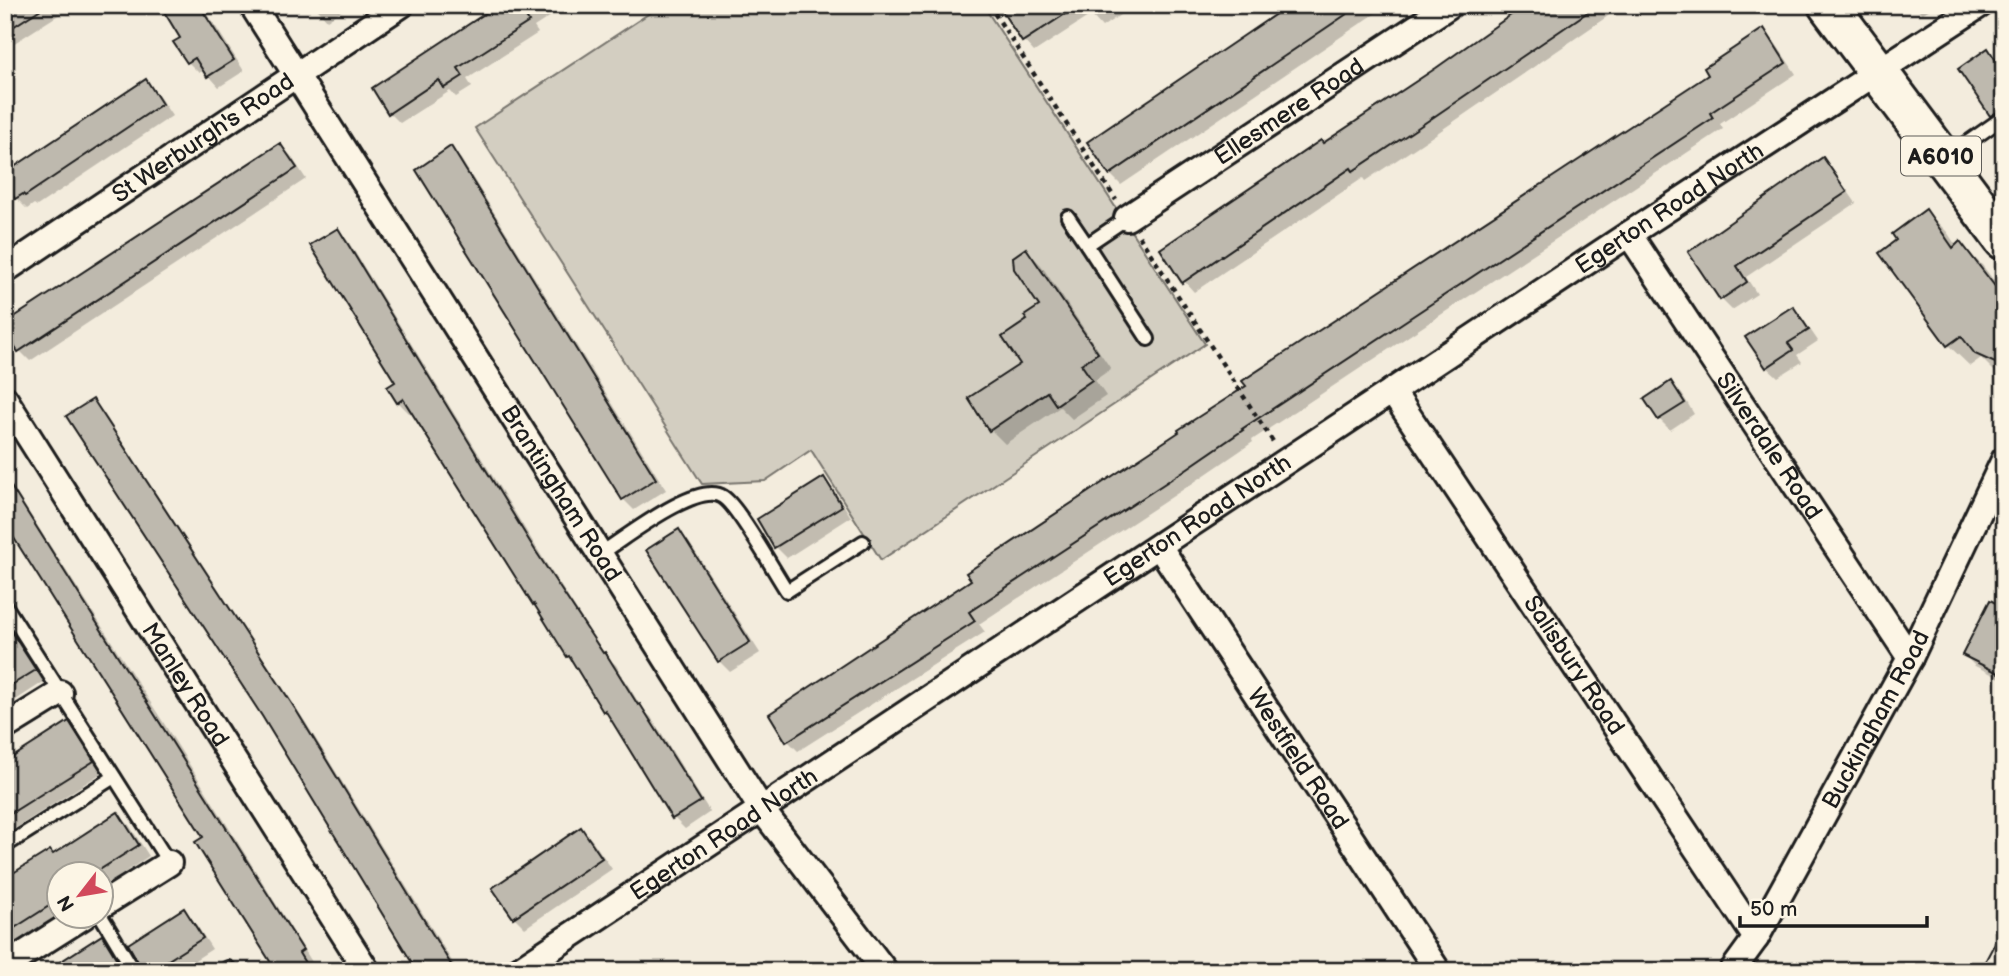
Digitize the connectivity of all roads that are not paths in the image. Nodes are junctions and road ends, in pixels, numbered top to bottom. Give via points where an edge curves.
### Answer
1 (252, 5) edge
2 (401, 5) edge
3 (1450, 5) edge
4 (1828, 5) edge
5 (1980, 5) edge
6 (1878, 72) junction
7 (296, 75) junction
8 (2004, 117) edge
9 (1944, 160) junction
10 (1068, 216) dead end
11 (1128, 218) joint
12 (1629, 234) junction
13 (2004, 240) edge
14 (1087, 245) junction
15 (5, 270) edge
16 (1148, 339) dead end
17 (1392, 391) junction
18 (5, 399) edge
19 (2004, 460) edge
20 (863, 542) dead end
21 (1159, 546) junction
22 (600, 554) junction
23 (5, 605) edge
24 (1910, 658) junction
25 (60, 692) junction
26 (5, 727) edge
27 (114, 778) junction
28 (762, 810) junction
29 (5, 846) edge
30 (169, 863) joint
31 (116, 896) edge
32 (61, 930) edge
33 (109, 930) edge
34 (1756, 938) junction
35 (5, 966) edge
36 (134, 971) edge
37 (224, 971) edge
38 (230, 971) edge
39 (367, 971) edge
40 (517, 971) edge
41 (885, 971) edge
42 (1438, 971) edge
43 (1732, 971) edge

1 - 7 street, Brantingham Road
2 - 7 street, St Werburgh's Road
3 - 11 street, Ellesmere Road
4 - 6 highway, A6010
5 - 6 street, Egerton Road North
6 - 9 highway, A6010
6 - 12 street, Egerton Road North
7 - 15 street, St Werburgh's Road
7 - 22 street, Brantingham Road
8 - 9 lane
9 - 13 highway, A6010
10 - 14 lane
11 - 14 lane
12 - 17 street, Egerton Road North
12 - 24 street, Silverdale Road
14 - 16 lane
17 - 21 street, Egerton Road North
17 - 34 street, Salisbury Road
18 - 39 street, Manley Road
19 - 24 street, Buckingham Road
20 - 22 lane via 787,591 731,504 715,493 706,493 685,499
21 - 28 street, Egerton Road North
21 - 42 street, Westfield Road
22 - 28 street, Brantingham Road
23 - 25 lane
24 - 34 street, Buckingham Road
25 - 26 street
25 - 27 lane
27 - 29 lane
27 - 30 lane
28 - 40 street, Egerton Road North
28 - 41 street, Brantingham Road
30 - 31 street
32 - 35 street
33 - 36 lane
34 - 43 street, Buckingham Road
37 - 38 lane

